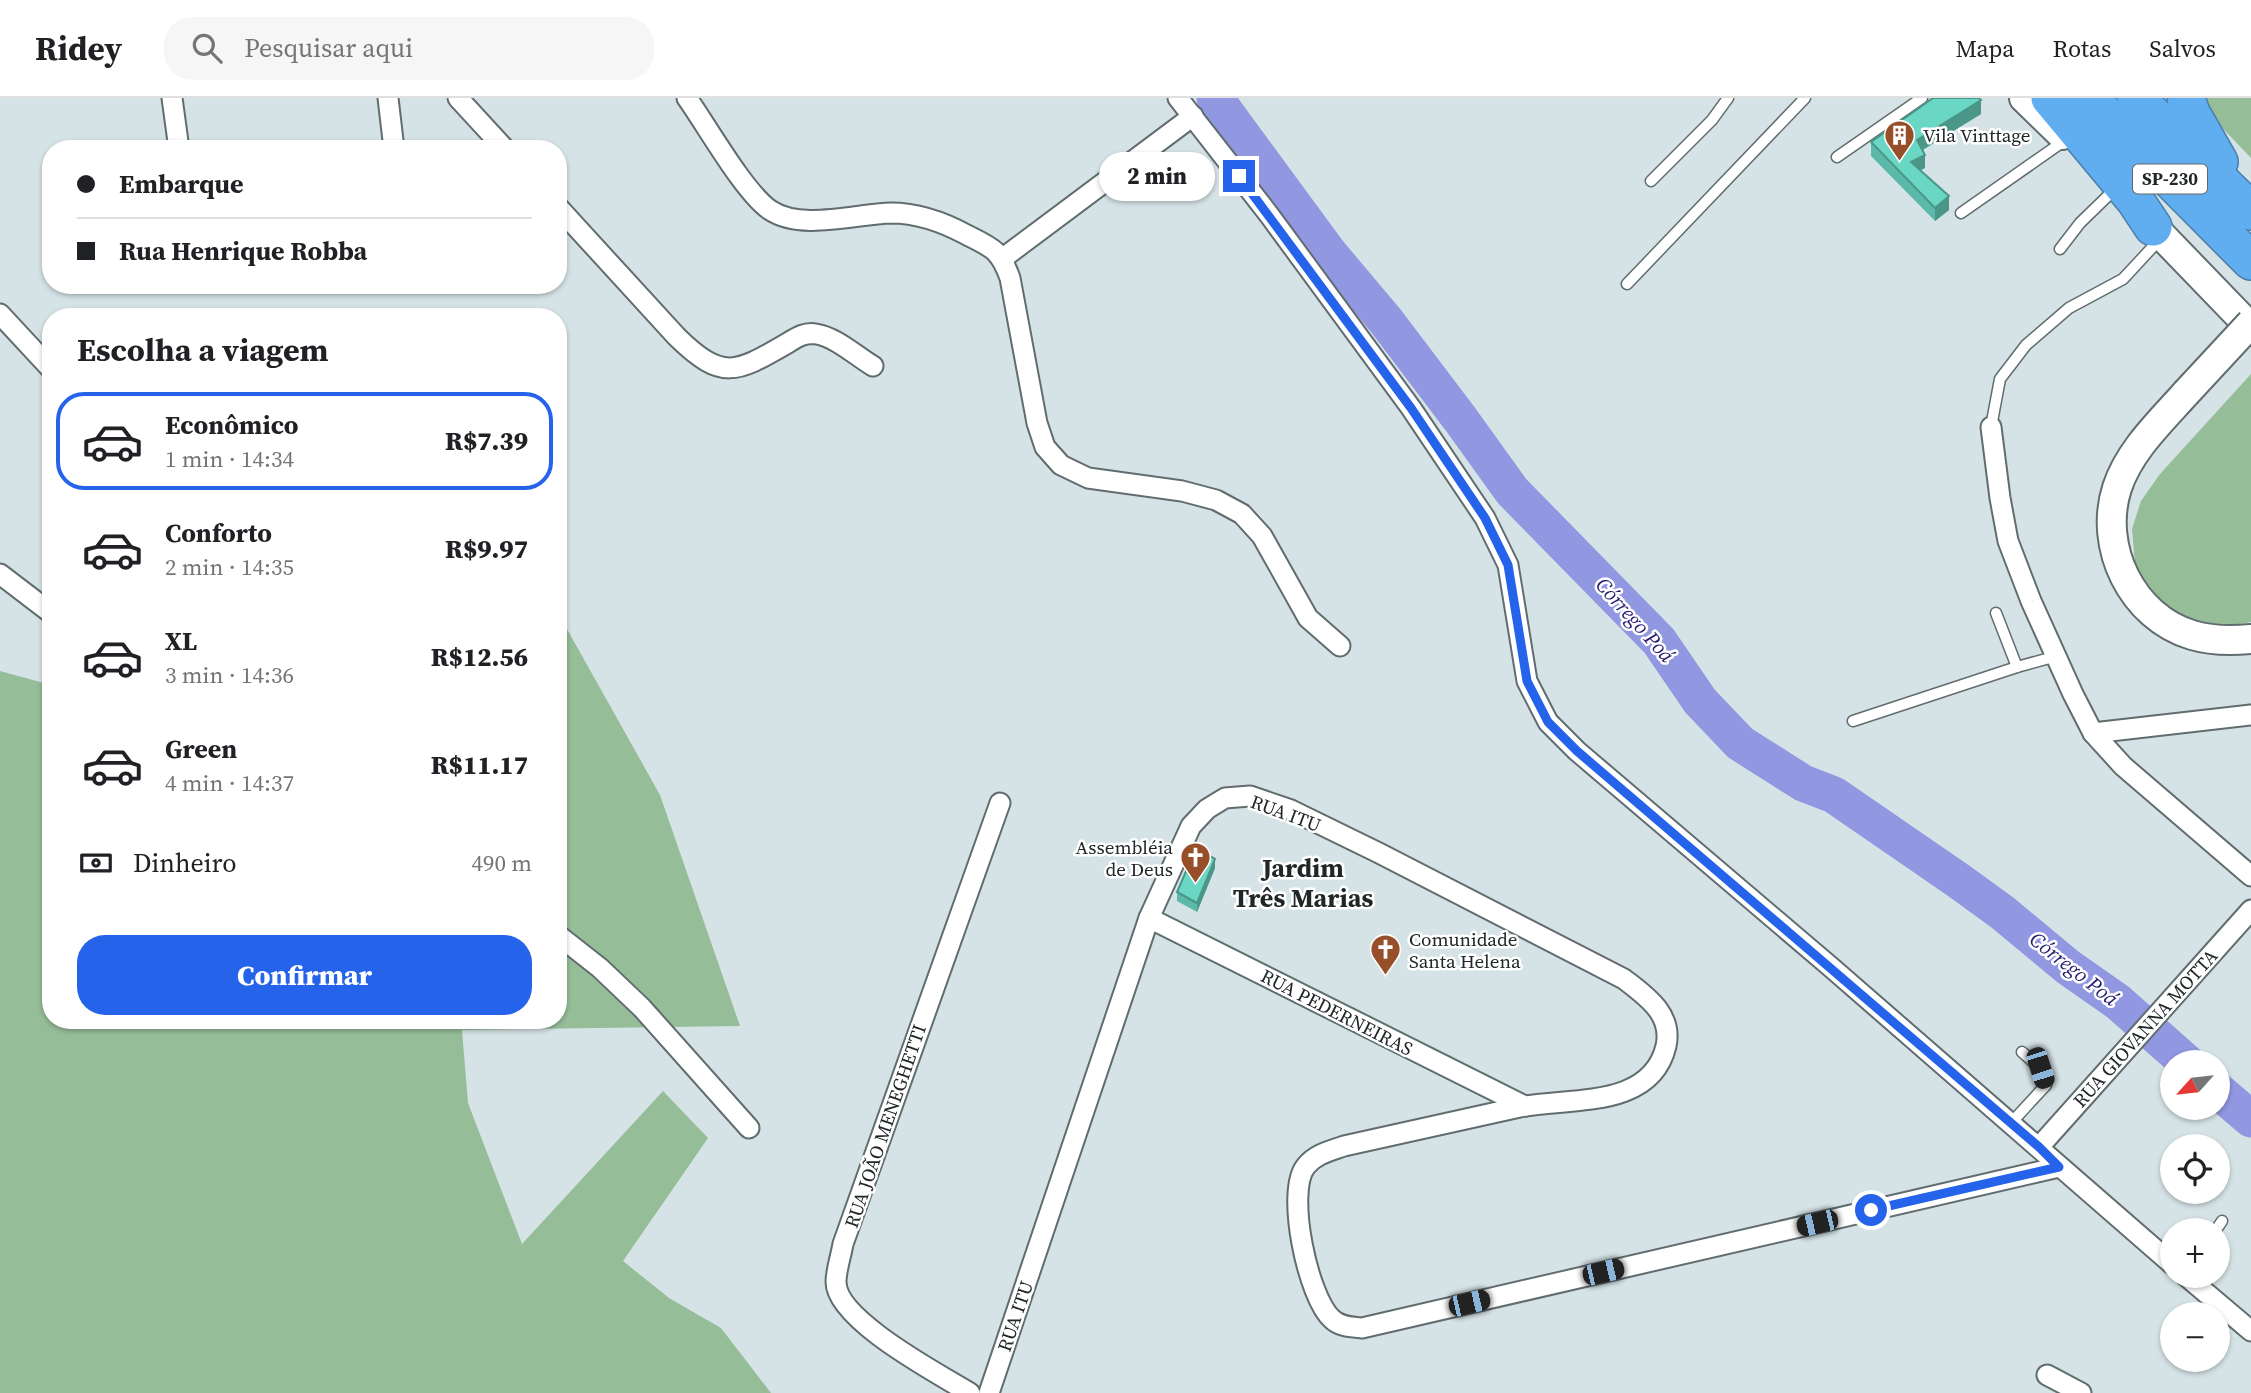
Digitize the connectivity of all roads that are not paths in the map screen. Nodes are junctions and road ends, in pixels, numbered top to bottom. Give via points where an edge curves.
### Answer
1 (172, 98) edge
2 (388, 98) edge
3 (458, 98) edge
4 (687, 98) edge
5 (1178, 98) edge
6 (1728, 98) edge
7 (1805, 98) edge
8 (1922, 98) edge
9 (2024, 98) edge
10 (2050, 98) edge
11 (2089, 98) edge
12 (2136, 98) edge
13 (2186, 98) edge
14 (1193, 116) junction
15 (178, 140) edge
16 (393, 140) edge
17 (497, 140) edge
18 (2067, 140) junction
19 (1837, 157) dead end
20 (1651, 181) dead end
21 (2116, 188) junction
22 (2250, 211) edge
23 (1961, 213) dead end
24 (567, 217) edge
25 (2158, 232) junction
26 (2060, 249) dead end
27 (1003, 258) junction
28 (2251, 261) edge
29 (1627, 284) dead end
30 (0, 314) edge
31 (2251, 326) edge
32 (42, 359) edge
33 (873, 366) dead end
34 (1991, 428) joint
35 (0, 574) edge
36 (42, 606) edge
37 (1996, 613) dead end
38 (2251, 639) edge
39 (1340, 646) dead end
40 (2057, 656) junction
41 (2017, 667) junction
42 (2251, 715) edge
43 (1853, 721) dead end
44 (2093, 733) junction
45 (1000, 803) dead end
46 (2251, 876) edge
47 (2251, 910) edge
48 (1149, 918) junction
49 (567, 942) edge
50 (2022, 1052) dead end
51 (1525, 1106) junction
52 (2011, 1123) junction
53 (749, 1128) dead end
54 (2039, 1147) junction
55 (2059, 1167) junction
56 (2160, 1254) edge
57 (2200, 1288) edge
58 (2251, 1331) edge
59 (2047, 1376) dead end
60 (970, 1393) edge
61 (989, 1393) edge
62 (2081, 1393) edge

1 - 15 street
2 - 16 street
3 - 17 street
4 - 27 street via 751,191 770,210 795,219 892,213 923,216 950,225
5 - 14 street
6 - 20 lane
7 - 29 lane
8 - 19 lane
9 - 18 main road
10 - 25 highway
11 - 28 highway, SP-230
12 - 22 highway, SP-230
13 - 22 highway via 2206,142
14 - 27 street
14 - 52 street via 1402,396 1485,518 1508,565 1527,681 1548,722
18 - 21 main road
18 - 23 lane
21 - 25 main road
21 - 26 lane
24 - 33 street via 677,337 698,357 716,366 733,369 751,364 803,334 814,333
25 - 31 main road
25 - 34 lane via 2123,279 2069,308 2026,345 2000,379
27 - 39 street via 1045,447 1061,465 1088,478 1182,491 1216,500 1241,514 1262,536 1308,618
30 - 32 street
31 - 38 main road, bridge via 2148,436 2124,472 2110,523 2124,576 2146,605 2174,627 2207,639
34 - 40 street via 2008,541
35 - 36 street
37 - 41 lane
40 - 41 lane
40 - 44 street
41 - 43 lane
42 - 44 street
44 - 46 street via 2123,766
45 - 60 street, RUA JOÃO MENEGHETTI via 843,1244 836,1283 856,1317
47 - 54 street, RUA GIOVANNA MOTTA
48 - 51 street, RUA PEDERNEIRAS
48 - 51 street, RUA ITU via 1191,827 1207,809 1226,798 1250,796 1291,810 1379,853 1624,979 1653,1001 1664,1020 1667,1042 1661,1063 1646,1079 1617,1094 1589,1101
48 - 61 street, RUA ITU
49 - 53 street via 642,1008
50 - 52 lane via 2040,1068 2046,1085
51 - 55 street via 1344,1146 1319,1155 1305,1167 1298,1186 1301,1248 1322,1306 1332,1320 1363,1328
52 - 54 street
54 - 55 street
55 - 56 street
57 - 58 street
59 - 62 street

